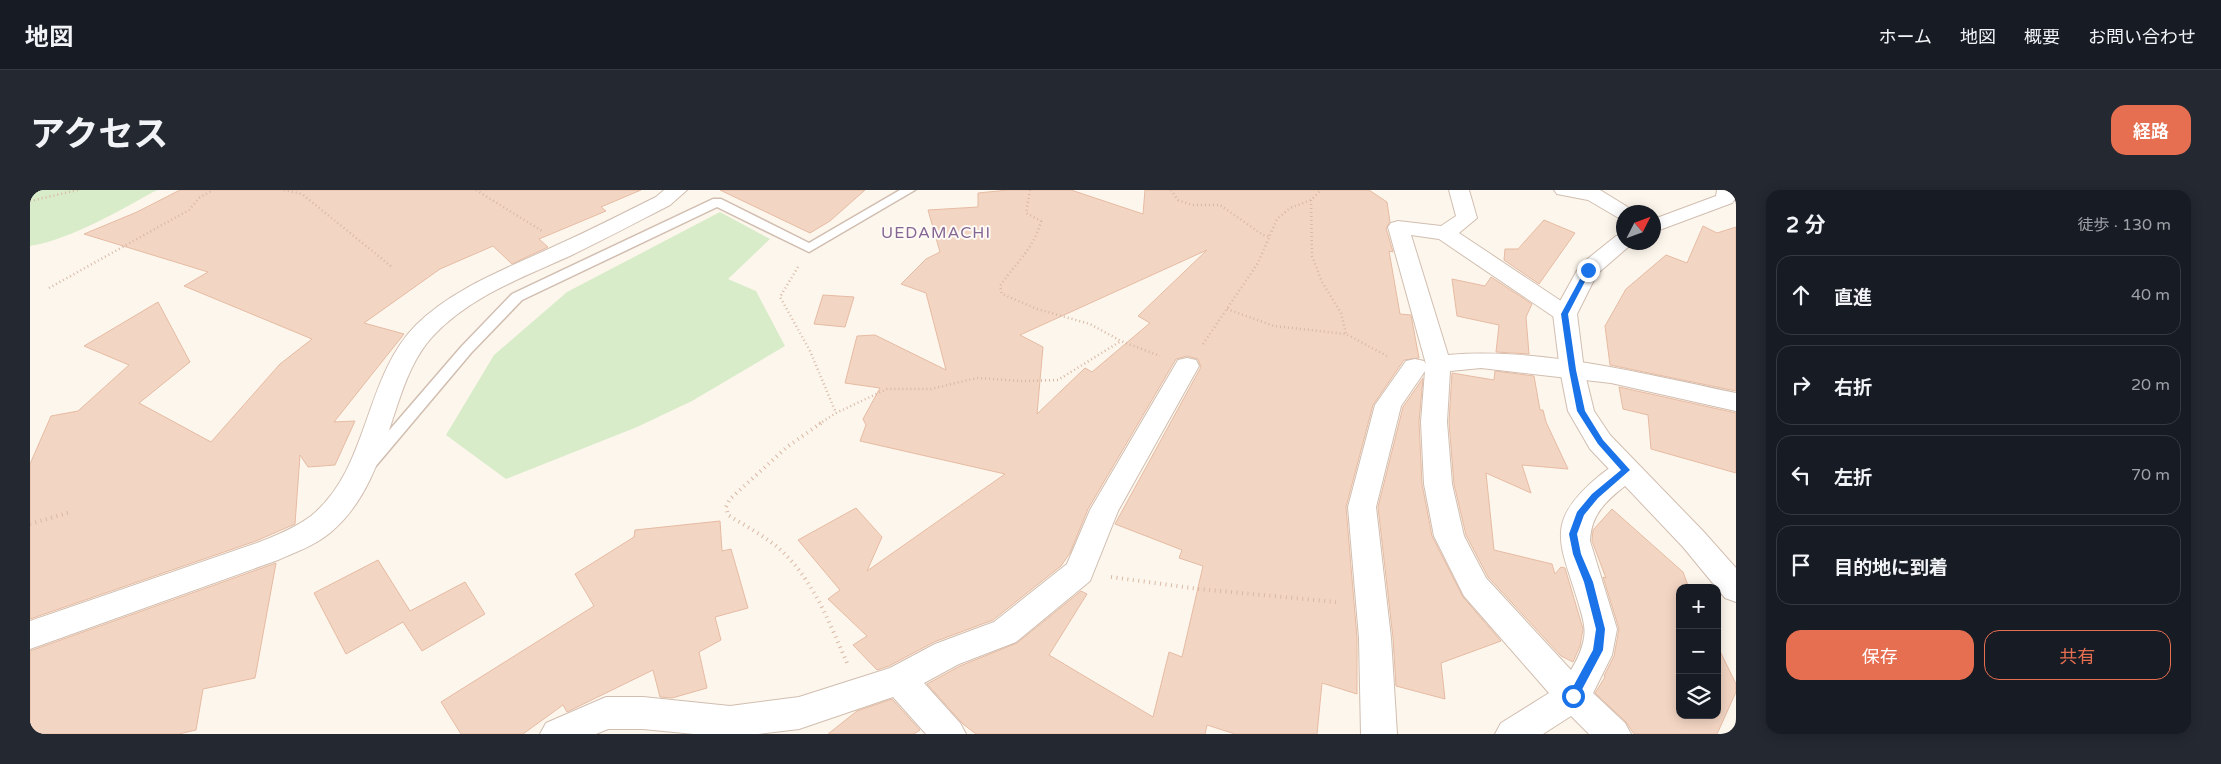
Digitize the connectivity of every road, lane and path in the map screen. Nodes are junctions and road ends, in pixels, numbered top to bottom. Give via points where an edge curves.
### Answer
1 (78, 190) edge
2 (213, 190) edge
3 (284, 190) edge
4 (476, 190) edge
5 (677, 190) edge
6 (909, 190) edge
7 (1030, 190) edge
8 (1171, 190) edge
9 (1321, 190) edge
10 (1459, 190) edge
11 (1564, 190) edge
12 (1727, 190) edge
13 (1591, 193) edge
14 (1311, 200) junction
15 (30, 201) edge
16 (1616, 208) edge
17 (1661, 223) edge
18 (1445, 233) junction
19 (1270, 236) junction
20 (1616, 247) edge
21 (571, 248) junction
22 (809, 248) junction
23 (392, 267) dead end
24 (49, 288) dead end
25 (1227, 309) junction
26 (1565, 314) junction
27 (1346, 334) junction
28 (1120, 341) junction
29 (1187, 366) junction
30 (1426, 366) junction
31 (1572, 370) junction
32 (1736, 402) edge
33 (836, 413) junction
34 (1626, 470) junction
35 (360, 474) junction
36 (71, 512) dead end
37 (30, 524) edge
38 (1079, 572) junction
39 (1736, 589) edge
40 (1372, 605) junction
41 (30, 635) edge
42 (899, 680) junction
43 (861, 693) junction
44 (1573, 696) junction
45 (558, 734) edge
46 (948, 734) edge
47 (1379, 734) edge
48 (1513, 734) edge
49 (1613, 734) edge

1 - 15 path
2 - 24 path via 199,198 189,210
3 - 23 path via 302,194
4 - 21 path
5 - 21 street
6 - 22 lane
7 - 28 path via 1026,213 1041,221 1040,231 1030,250 1010,270 1000,286 1002,294 1090,324
8 - 19 path via 1178,200 1192,205 1220,205 1263,235
9 - 14 path
10 - 18 street via 1467,218
11 - 13 street
12 - 17 street via 1725,199
13 - 16 street
14 - 19 path via 1290,208 1277,219
14 - 27 path via 1312,256 1340,313
18 - 26 street
18 - 30 street via 1398,227
19 - 25 path via 1258,263
20 - 26 street via 1588,270
21 - 35 street via 480,291 428,324 409,350 388,395
22 - 33 path via 780,297 810,351
22 - 35 lane via 717,202 517,297 466,350
25 - 27 path via 1274,326
25 - 29 path
26 - 31 street
27 - 30 path via 1379,353
28 - 29 path
28 - 33 path via 1058,380 1022,382 977,378 931,389 887,389
29 - 38 street via 1104,510
30 - 31 street via 1481,360
30 - 40 street via 1388,405 1362,507
30 - 44 street via 1438,484 1448,536 1475,586
31 - 32 street via 1611,375
31 - 34 street via 1581,411 1600,442
33 - 43 path via 787,447 730,499 726,507 728,515 778,548 802,575 820,605
34 - 39 street
34 - 44 street via 1595,496 1580,514 1573,534 1601,629 1598,650
35 - 41 street via 333,513 307,533 231,564
36 - 37 path
38 - 40 path via 1200,589
38 - 42 street via 1005,632 947,654
40 - 47 street
42 - 43 street
42 - 46 street
43 - 45 street via 800,712 730,722 643,713 606,713
44 - 48 street
44 - 49 street

